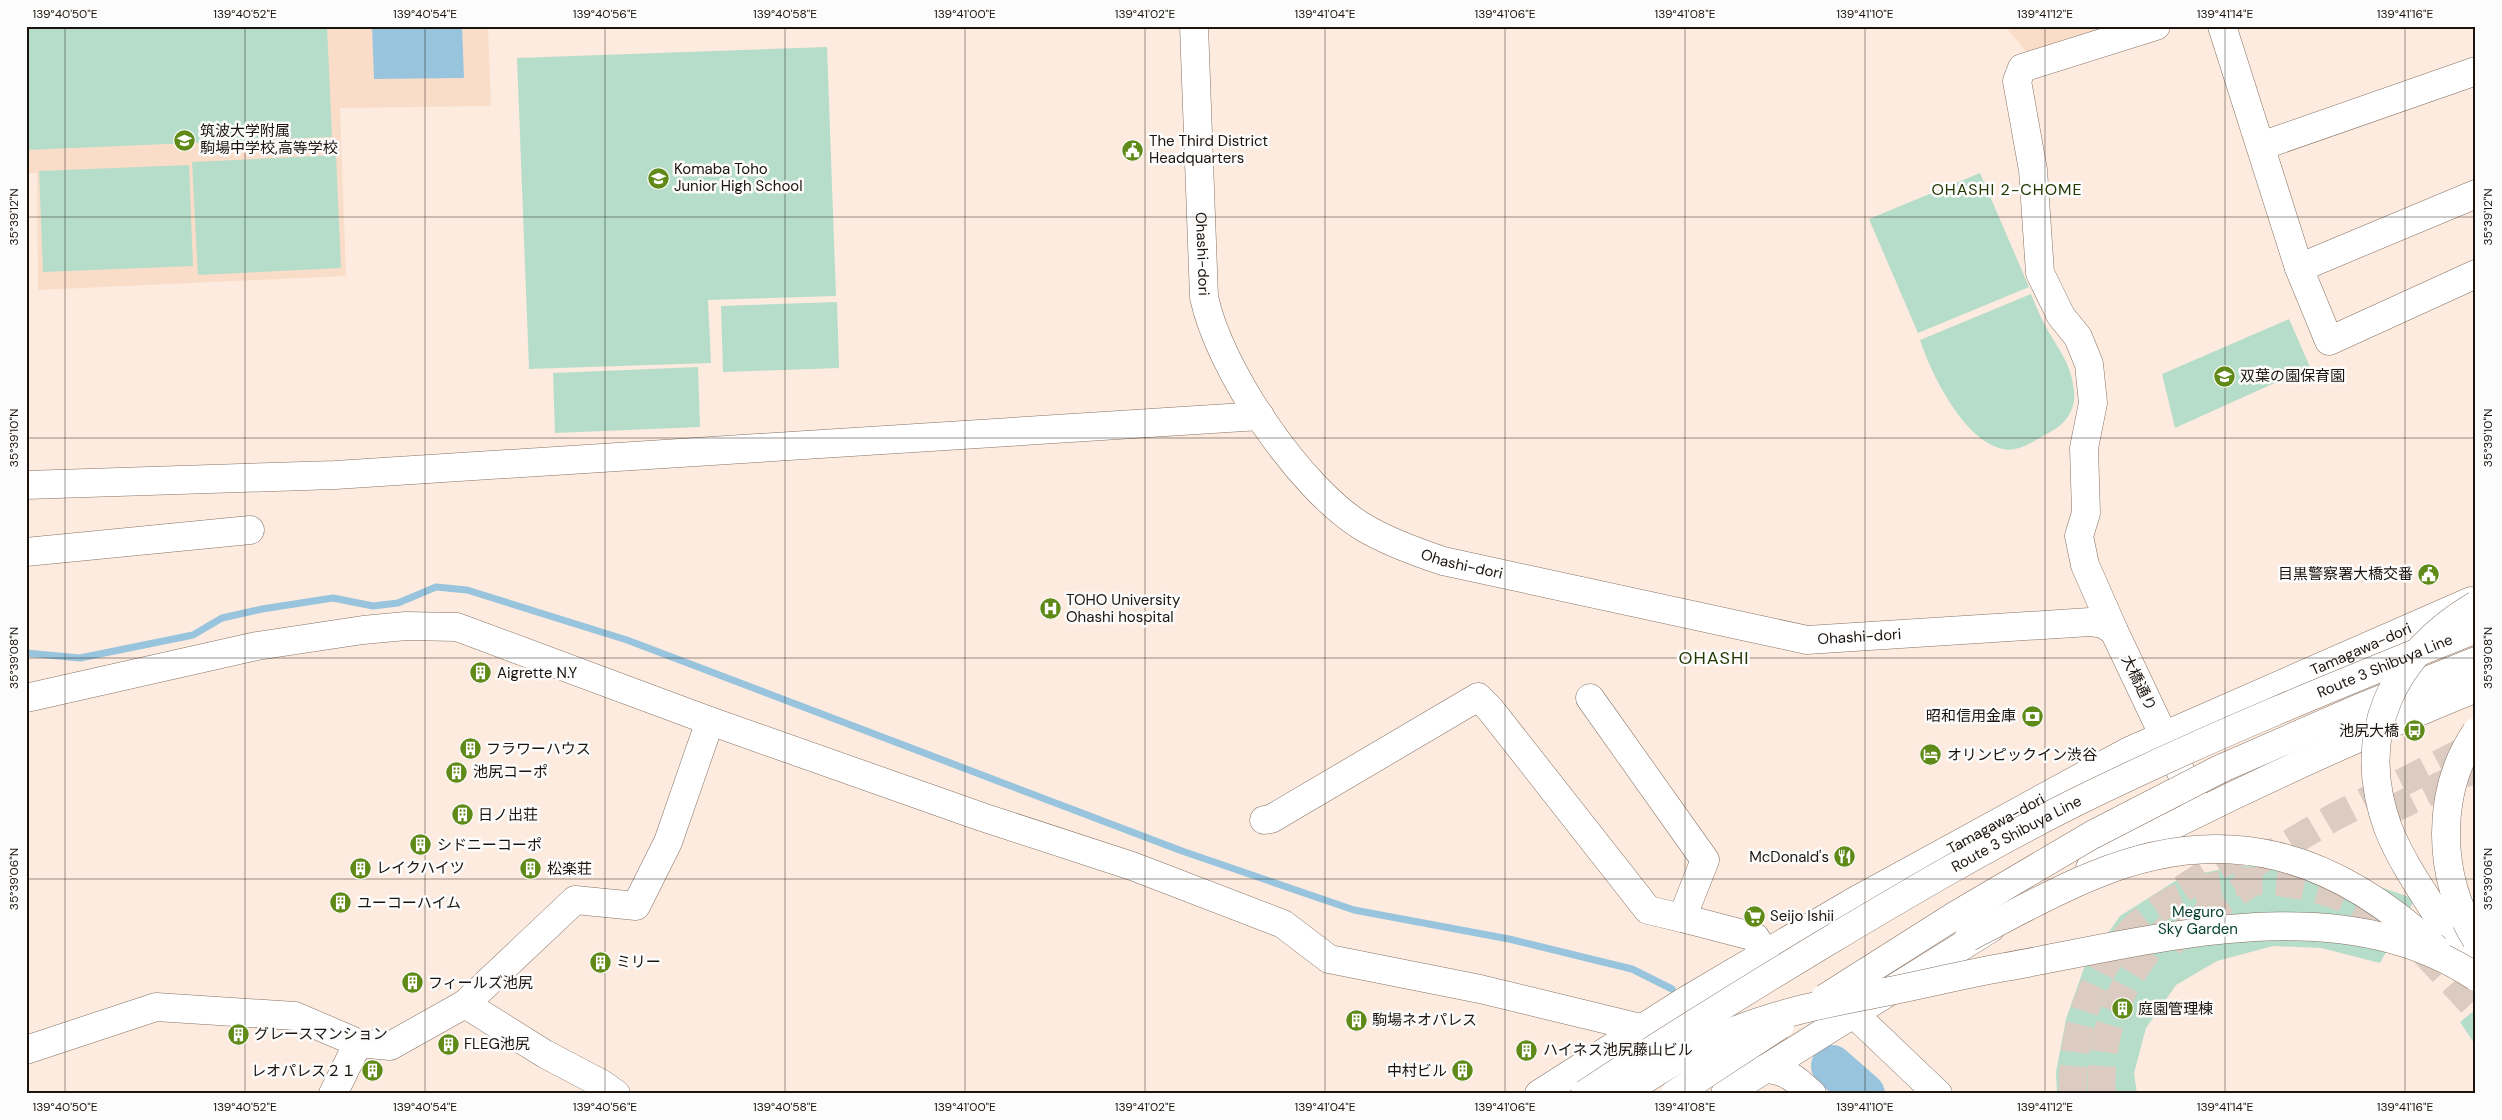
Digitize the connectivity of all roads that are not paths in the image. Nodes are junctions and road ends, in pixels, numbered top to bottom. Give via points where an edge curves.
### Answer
1 (1194, 26) edge
2 (2156, 26) edge
3 (2222, 26) edge
4 (2476, 71) edge
5 (2261, 146) junction
6 (2476, 194) edge
7 (2299, 268) junction
8 (2476, 274) edge
9 (1260, 416) junction
10 (26, 485) edge
11 (250, 530) dead end
12 (26, 552) edge
13 (2476, 599) edge
14 (2476, 605) edge
15 (2476, 629) edge
16 (2114, 631) junction
17 (2476, 661) edge
18 (2476, 688) edge
19 (26, 698) edge
20 (1590, 698) dead end
21 (710, 721) junction
22 (2476, 732) edge
23 (2163, 734) junction
24 (2199, 810) junction
25 (1264, 820) dead end
26 (1682, 918) junction
27 (2476, 939) edge
28 (1766, 954) junction
29 (2476, 975) edge
30 (2476, 986) edge
31 (465, 1004) junction
32 (1848, 1016) junction
33 (1641, 1028) junction
34 (358, 1043) junction
35 (26, 1050) edge
36 (1764, 1069) junction
37 (333, 1094) edge
38 (616, 1094) edge
39 (1539, 1094) edge
40 (1585, 1094) edge
41 (1621, 1094) edge
42 (1675, 1094) edge
43 (1700, 1094) edge
44 (1725, 1094) edge
45 (1812, 1094) edge
46 (1938, 1094) edge

1 - 9 main road, Ohashi-dori via 1204,297 1209,320
2 - 16 main road, 大橋通り via 2022,68 2017,81 2033,170 2040,273 2061,316 2078,337 2089,364 2092,403 2084,448 2086,513 2079,536 2085,565
3 - 5 main road
4 - 5 main road
5 - 7 main road
6 - 7 main road
7 - 8 main road via 2329,341
9 - 10 main road via 344,474
9 - 16 main road, Ohashi-dori via 1296,465 1333,504 1362,527 1406,548 1444,561 1806,640 2090,622 2103,624
11 - 12 main road
13 - 23 main road, Tamagawa-dori
14 - 29 main road, bridge via 2440,630 2406,664 2383,711 2375,760 2381,806 2401,856
15 - 40 main road, Route 3 Shibuya Line, bridge via 2200,744 2075,803 1918,888
16 - 23 main road, 大橋通り
17 - 42 main road, Route 3 Shibuya Line, bridge via 2220,770 2092,834 1956,915
18 - 24 main road via 2365,733
19 - 21 main road via 257,646 363,630 406,626 457,627
20 - 26 main road via 1705,860
21 - 31 main road via 668,842 636,906 575,900
21 - 33 main road via 982,818 1132,866 1284,924 1329,959 1480,989
22 - 27 main road, bridge via 2455,770 2446,825 2452,882
23 - 24 main road, 大橋通り
23 - 28 main road, Tamagawa-dori via 1852,902
24 - 32 main road via 2090,868
25 - 26 main road via 1272,820 1478,697 1648,910
26 - 28 main road via 1755,936
28 - 33 main road, Tamagawa-dori
29 - 41 main road, bridge via 2407,945 2347,931 2272,926 2198,931 1786,1013 1703,1045
30 - 43 main road, bridge via 2406,923 2362,891 2326,871 2295,860 2255,852 2173,853 2092,875 2024,908 1810,1027
31 - 34 main road via 390,1046
31 - 38 main road
32 - 36 main road
32 - 46 main road
33 - 39 main road, Tamagawa-dori
34 - 35 main road via 295,1016 156,1007
34 - 37 main road
36 - 44 main road
36 - 45 main road via 1775,1069 1791,1076

